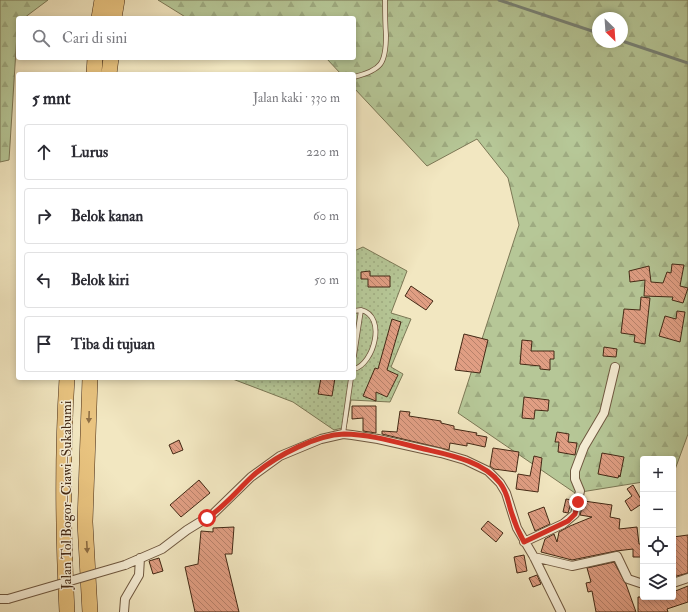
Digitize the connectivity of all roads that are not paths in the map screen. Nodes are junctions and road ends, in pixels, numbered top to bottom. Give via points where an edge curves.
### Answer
1 (117, 0) edge
2 (385, 0) edge
3 (114, 16) edge
4 (95, 60) edge
5 (111, 60) edge
6 (94, 72) edge
7 (109, 72) edge
8 (356, 76) edge
9 (361, 310) junction
10 (356, 311) edge
11 (356, 343) edge
12 (615, 367) dead end
13 (356, 368) edge
14 (67, 380) edge
15 (90, 380) edge
16 (351, 380) edge
17 (343, 434) junction
18 (524, 542) junction
19 (534, 556) junction
20 (140, 558) junction
21 (688, 578) edge
22 (676, 582) edge
23 (640, 583) edge
24 (4, 599) edge
25 (67, 612) edge
26 (90, 612) edge
27 (124, 612) edge
28 (561, 612) edge

1 - 3 highway
2 - 8 lane via 384,59 374,70
4 - 6 highway
5 - 7 highway
9 - 10 lane
9 - 11 lane
9 - 13 lane via 372,316 376,330 369,356
12 - 18 street via 604,413 584,447 575,471 574,479 580,491 575,514 563,524
14 - 25 highway, Jalan Tol Bogor–Ciawi–Sukabumi via 64,422 64,535
15 -> 26 highway, Jalan Tol Bogor–Ciawi–Sukabumi via 85,522
16 - 17 lane
17 - 18 street via 428,450 465,460 488,471 506,492 515,524
17 - 20 street via 312,442 280,456 257,472 213,514 162,548
18 - 19 street
19 - 23 street via 572,566 617,556 628,579
19 - 28 street
20 - 24 street, bridge via 126,565
20 - 27 street via 139,574 125,599
21 - 22 street

